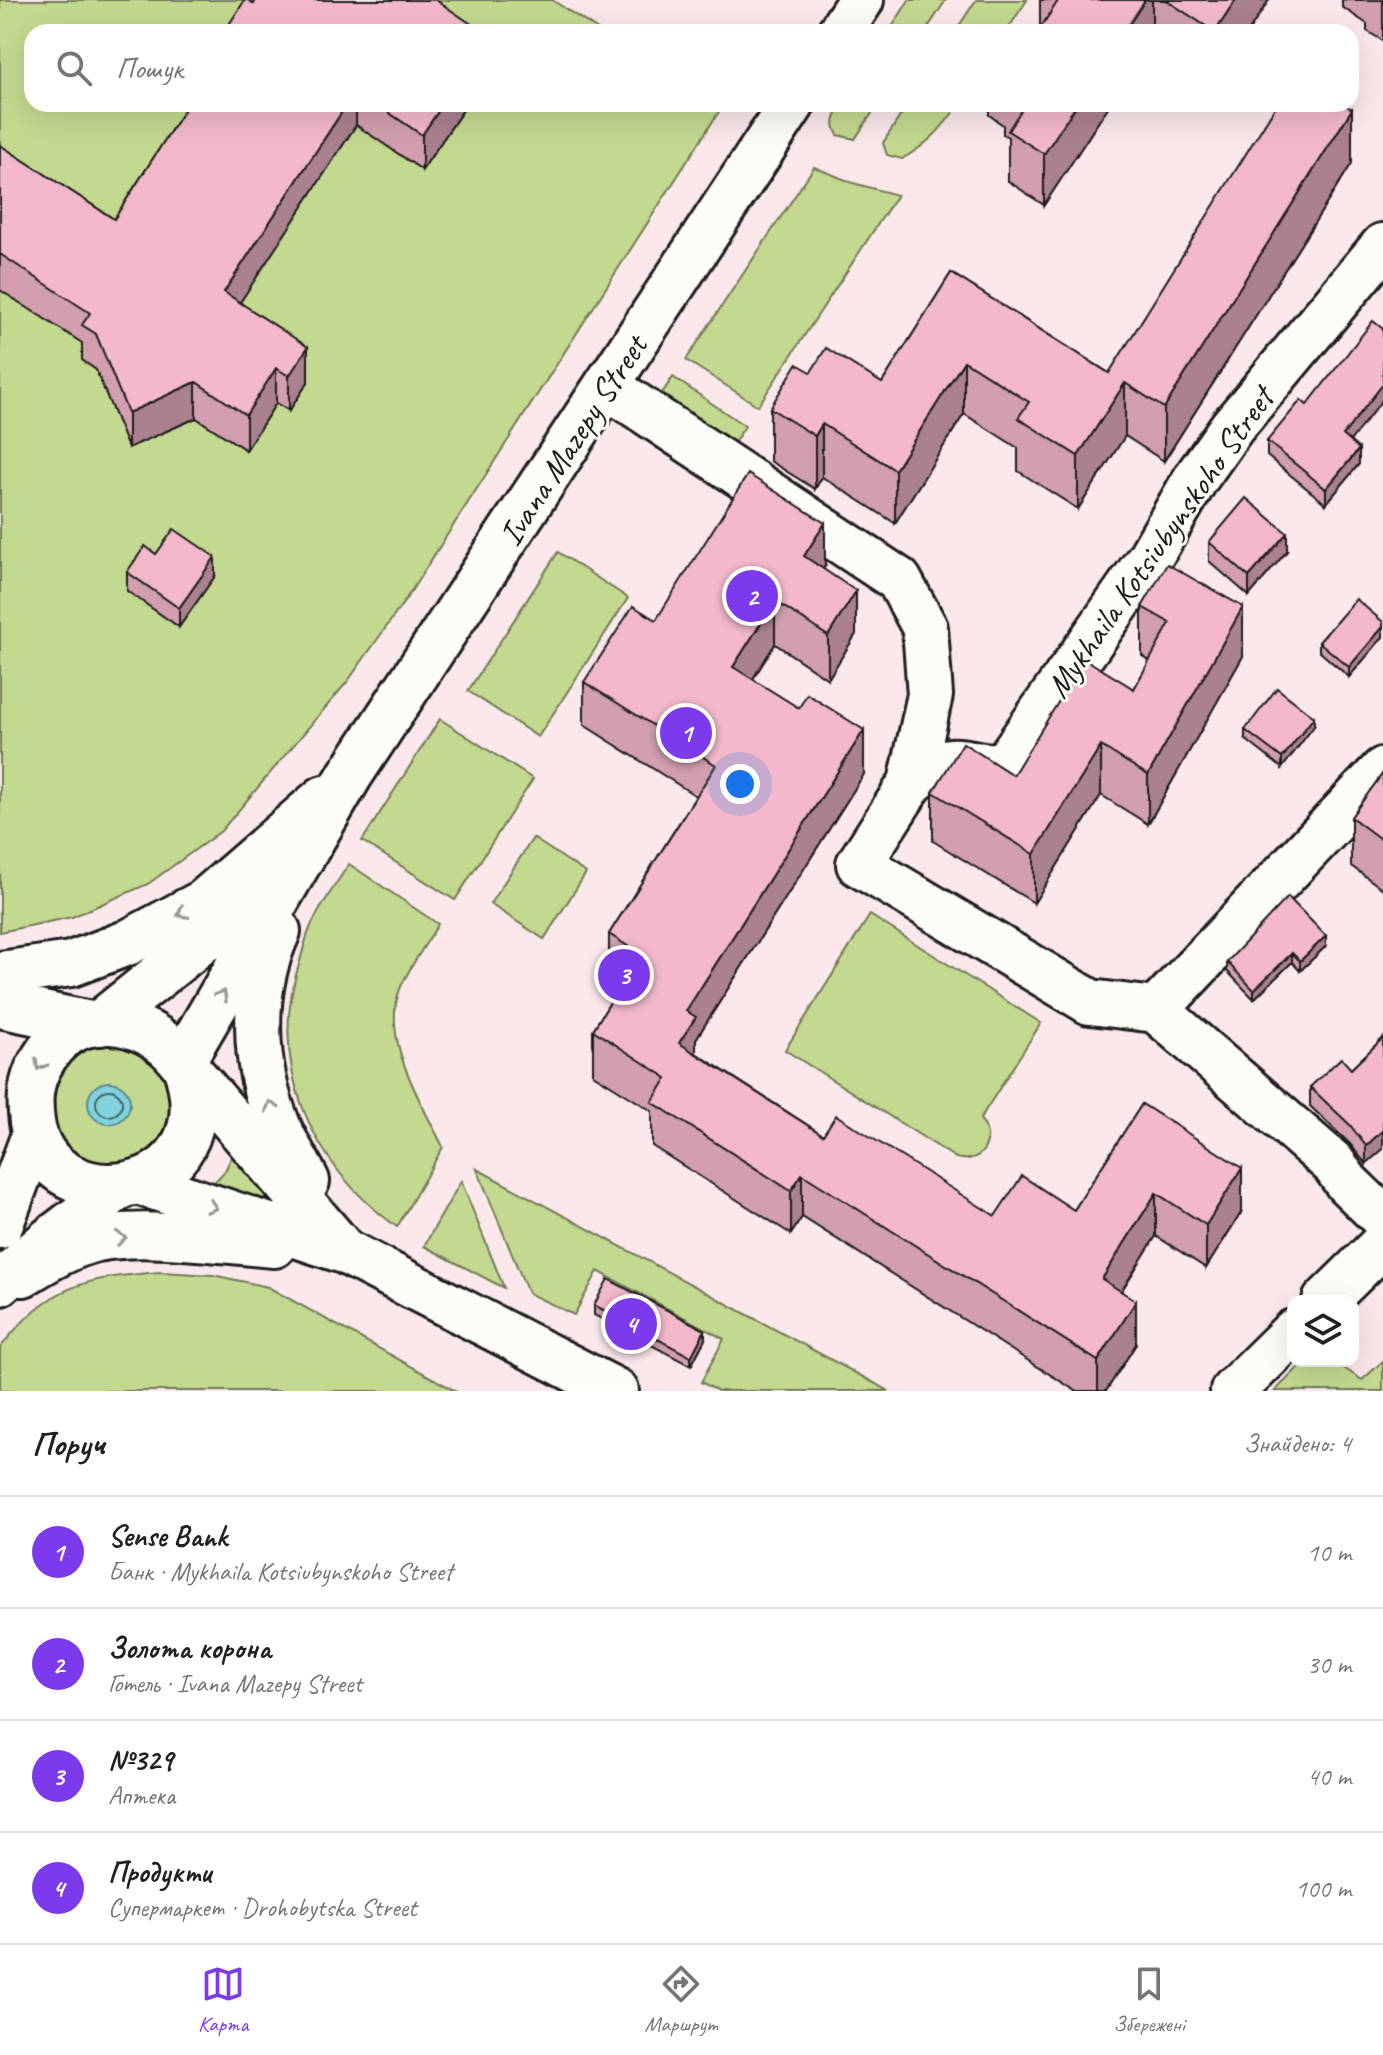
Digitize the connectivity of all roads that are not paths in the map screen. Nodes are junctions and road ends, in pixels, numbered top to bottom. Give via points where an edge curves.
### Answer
1 (861, 0) edge
2 (845, 24) edge
3 (787, 112) edge
4 (1383, 246) edge
5 (607, 386) junction
6 (1383, 770) edge
7 (350, 775) junction
8 (911, 783) junction
9 (0, 974) edge
10 (0, 1005) edge
11 (1156, 1010) junction
12 (95, 1023) junction
13 (183, 1064) junction
14 (22, 1122) edge
15 (128, 1184) junction
16 (1383, 1218) edge
17 (0, 1226) edge
18 (1383, 1244) edge
19 (344, 1251) junction
20 (0, 1283) edge
21 (0, 1290) edge
22 (1331, 1295) edge
23 (1287, 1338) edge
24 (616, 1391) edge
25 (1233, 1391) edge

1 - 2 street
3 - 5 street, Ivana Mazepy Street
4 - 8 street, Mykhaila Kotsiubynskoho Street via 1232,427 1149,559 1008,760 998,766 950,761
5 - 7 street, Ivana Mazepy Street
5 - 8 street via 899,580 925,628 930,695
6 - 11 street
7 -> 9 street via 204,902 127,943 71,964
7 - 12 street via 222,925
13 -> 7 street
19 -> 7 street via 279,1127 265,1088 257,1035 273,943
8 - 11 street via 859,864 1090,1002
10 - 12 street
11 - 16 street via 1333,1163
12 - 13 street via 147,1030
12 -> 14 street via 66,1035 46,1053 33,1077
13 - 15 street via 194,1112 188,1134 163,1169
13 - 19 street
14 - 15 street via 44,1153 68,1174 97,1186
14 - 17 street
15 -> 19 street
15 - 20 street
18 - 22 street
21 -> 19 street via 89,1241 128,1236
19 - 24 street
23 - 25 street

